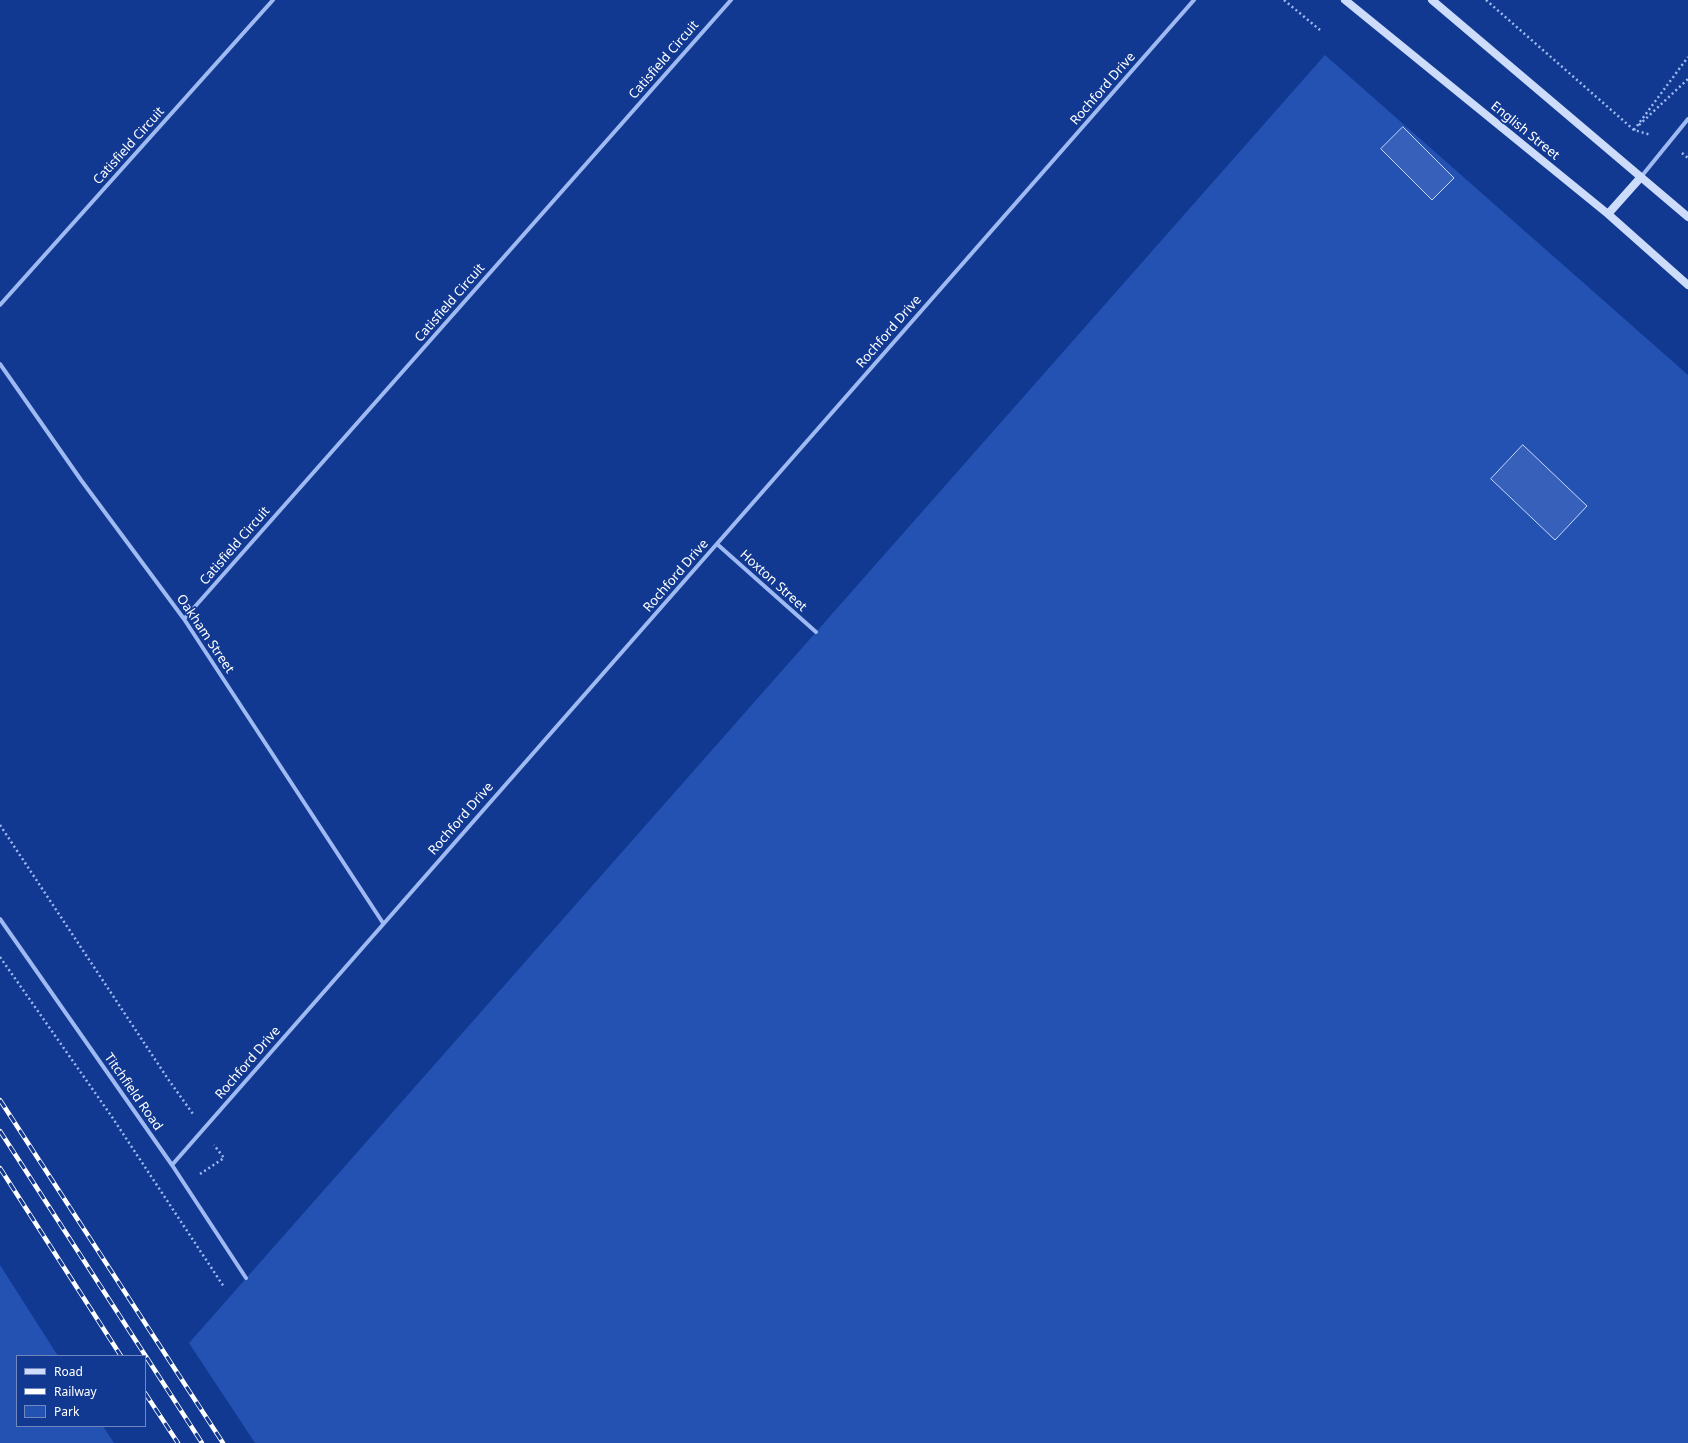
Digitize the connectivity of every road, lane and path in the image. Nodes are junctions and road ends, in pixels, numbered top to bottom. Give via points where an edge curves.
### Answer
1 (273, 0) edge
2 (731, 0) edge
3 (1194, 0) edge
4 (1284, 0) edge
5 (1344, 0) edge
6 (1432, 0) edge
7 (1486, 0) edge
8 (1320, 30) dead end
9 (1688, 57) edge
10 (1688, 79) edge
11 (1688, 119) edge
12 (1634, 130) junction
13 (1669, 141) junction
14 (1688, 158) edge
15 (1641, 177) junction
16 (1608, 214) junction
17 (1688, 217) edge
18 (1688, 285) edge
19 (0, 305) edge
20 (0, 364) edge
21 (717, 544) junction
22 (184, 619) junction
23 (816, 632) dead end
24 (0, 825) edge
25 (0, 919) edge
26 (383, 923) junction
27 (0, 957) edge
28 (203, 1129) junction
29 (172, 1165) junction
30 (184, 1184) junction
31 (164, 1197) junction
32 (246, 1278) dead end
33 (224, 1287) dead end

1 - 19 street, Catisfield Circuit
2 - 22 street, Catisfield Circuit
3 - 21 street, Rochford Drive
4 - 8 path
5 - 16 street, English Street
6 - 15 street
7 - 12 path
9 - 12 path
10 - 12 path
11 - 13 street
12 - 13 path
13 - 14 path
13 - 15 street
15 - 16 street
15 - 17 street
16 - 18 street, English Street
20 - 22 street, Oakham Street
21 - 23 street, Hoxton Street
21 - 26 street, Rochford Drive
22 - 26 street, Oakham Street
24 - 28 path
25 - 29 street, Titchfield Road
26 - 28 street, Rochford Drive
27 - 31 path via 112,1117
28 - 29 street, Rochford Drive
28 - 30 path via 224,1158
29 - 30 street, Titchfield Road
30 - 31 path
30 - 32 street, Titchfield Road
31 - 33 path

